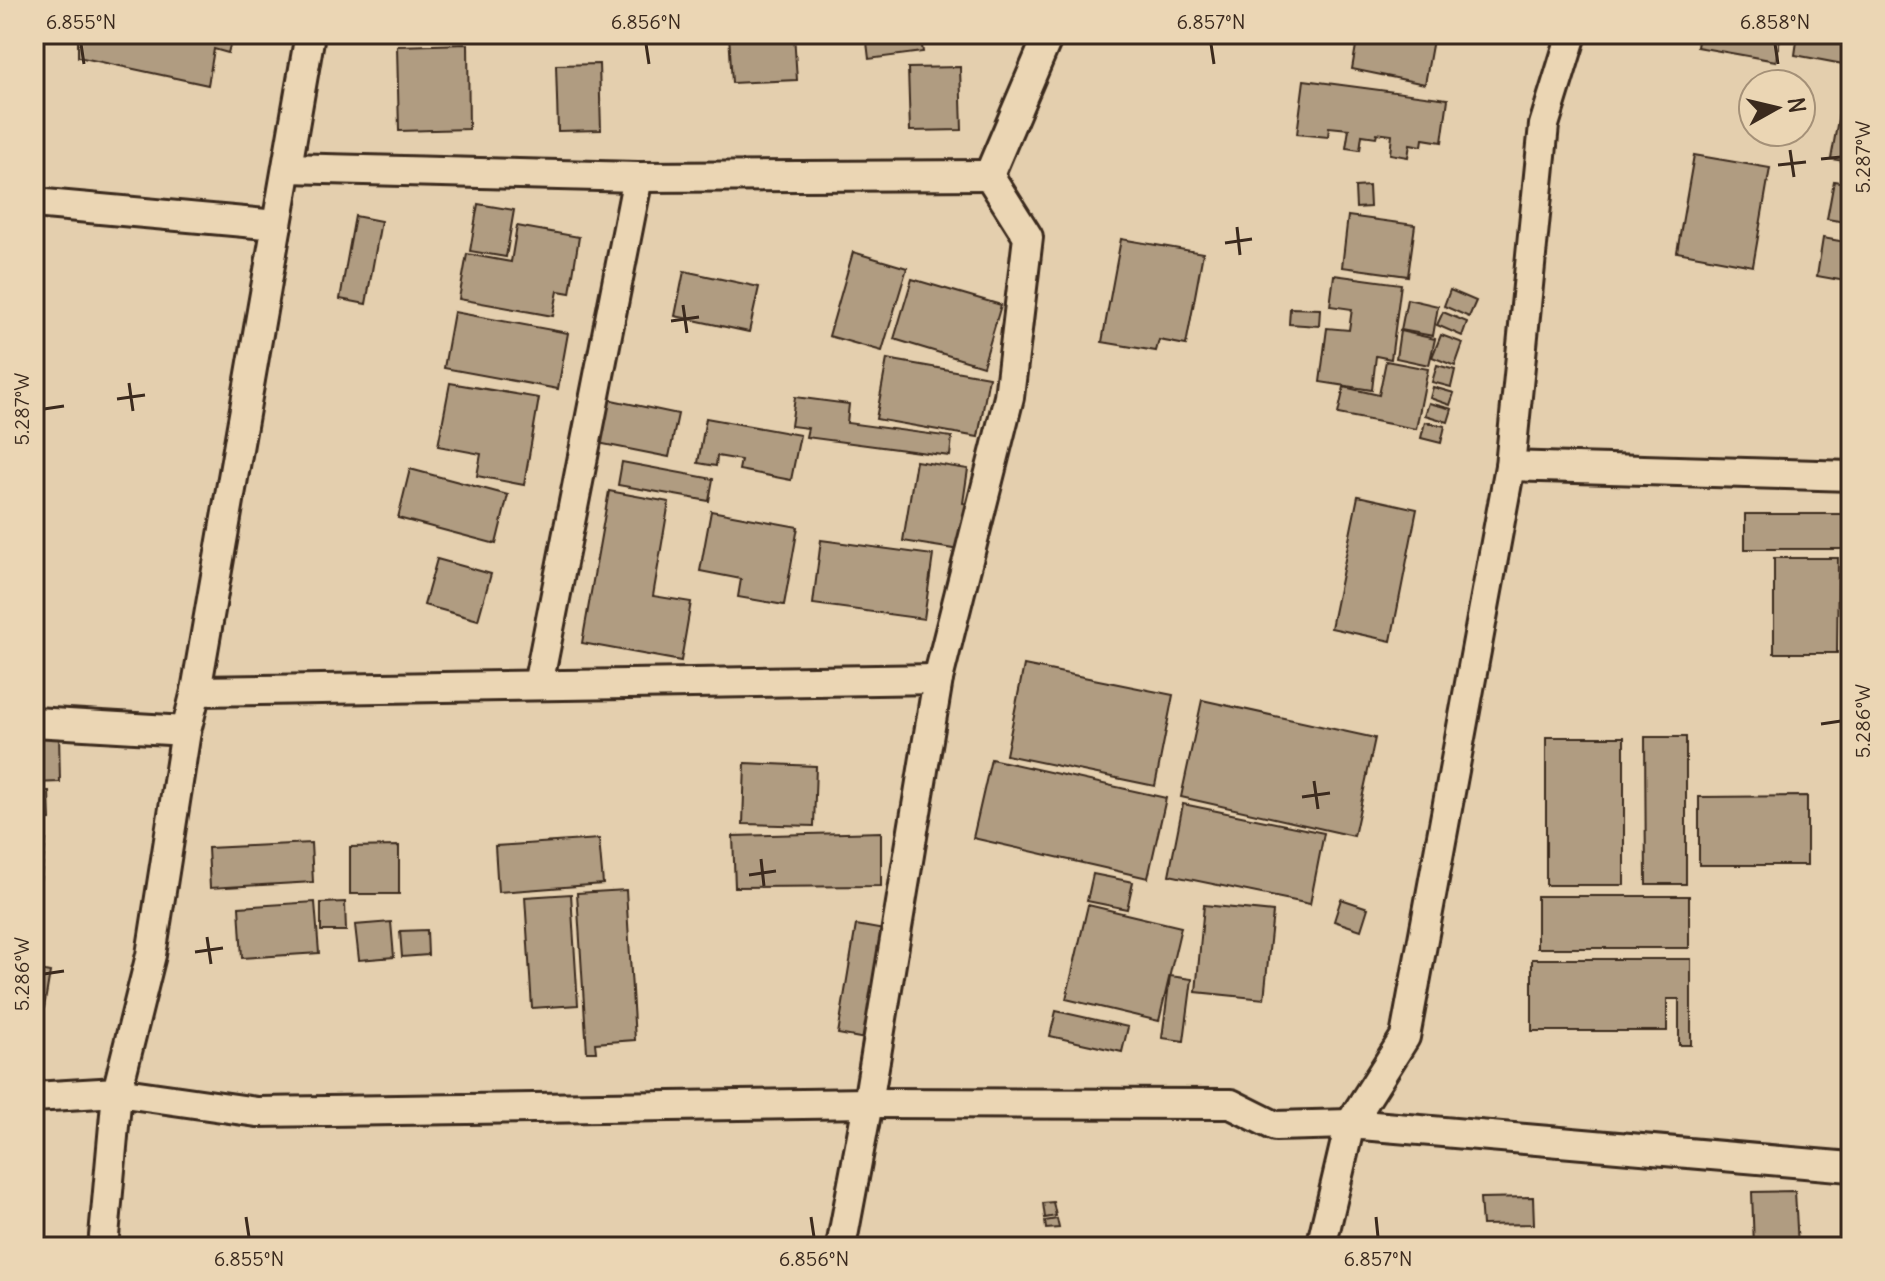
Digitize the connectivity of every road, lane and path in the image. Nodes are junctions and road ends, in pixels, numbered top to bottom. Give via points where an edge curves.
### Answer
1 (310, 34) edge
2 (1049, 34) edge
3 (1572, 34) edge
4 (287, 168) junction
5 (989, 175) junction
6 (638, 177) junction
7 (34, 203) edge
8 (277, 225) junction
9 (1510, 466) junction
10 (1851, 476) edge
11 (938, 679) junction
12 (538, 685) junction
13 (196, 691) junction
14 (34, 722) edge
15 (186, 731) junction
16 (117, 1092) junction
17 (34, 1097) edge
18 (868, 1103) junction
19 (1350, 1124) junction
20 (1851, 1167) edge
21 (103, 1247) edge
22 (841, 1247) edge
23 (1321, 1247) edge

1 - 4 street
2 - 5 street
3 - 9 street via 1544,125
4 - 6 street
4 - 8 street
5 - 6 street
5 - 11 street via 1028,237 1009,397
6 - 12 street
7 - 8 street
8 - 13 street
9 - 10 street
9 - 19 street via 1405,1037
11 - 12 street
11 - 18 street
12 - 13 street
13 - 15 street
14 - 15 street
15 - 16 street via 151,955
16 - 17 street
16 - 18 street via 257,1112
16 - 21 street
18 - 19 street via 1231,1104 1275,1126
18 - 22 street
19 - 20 street
19 - 23 street

